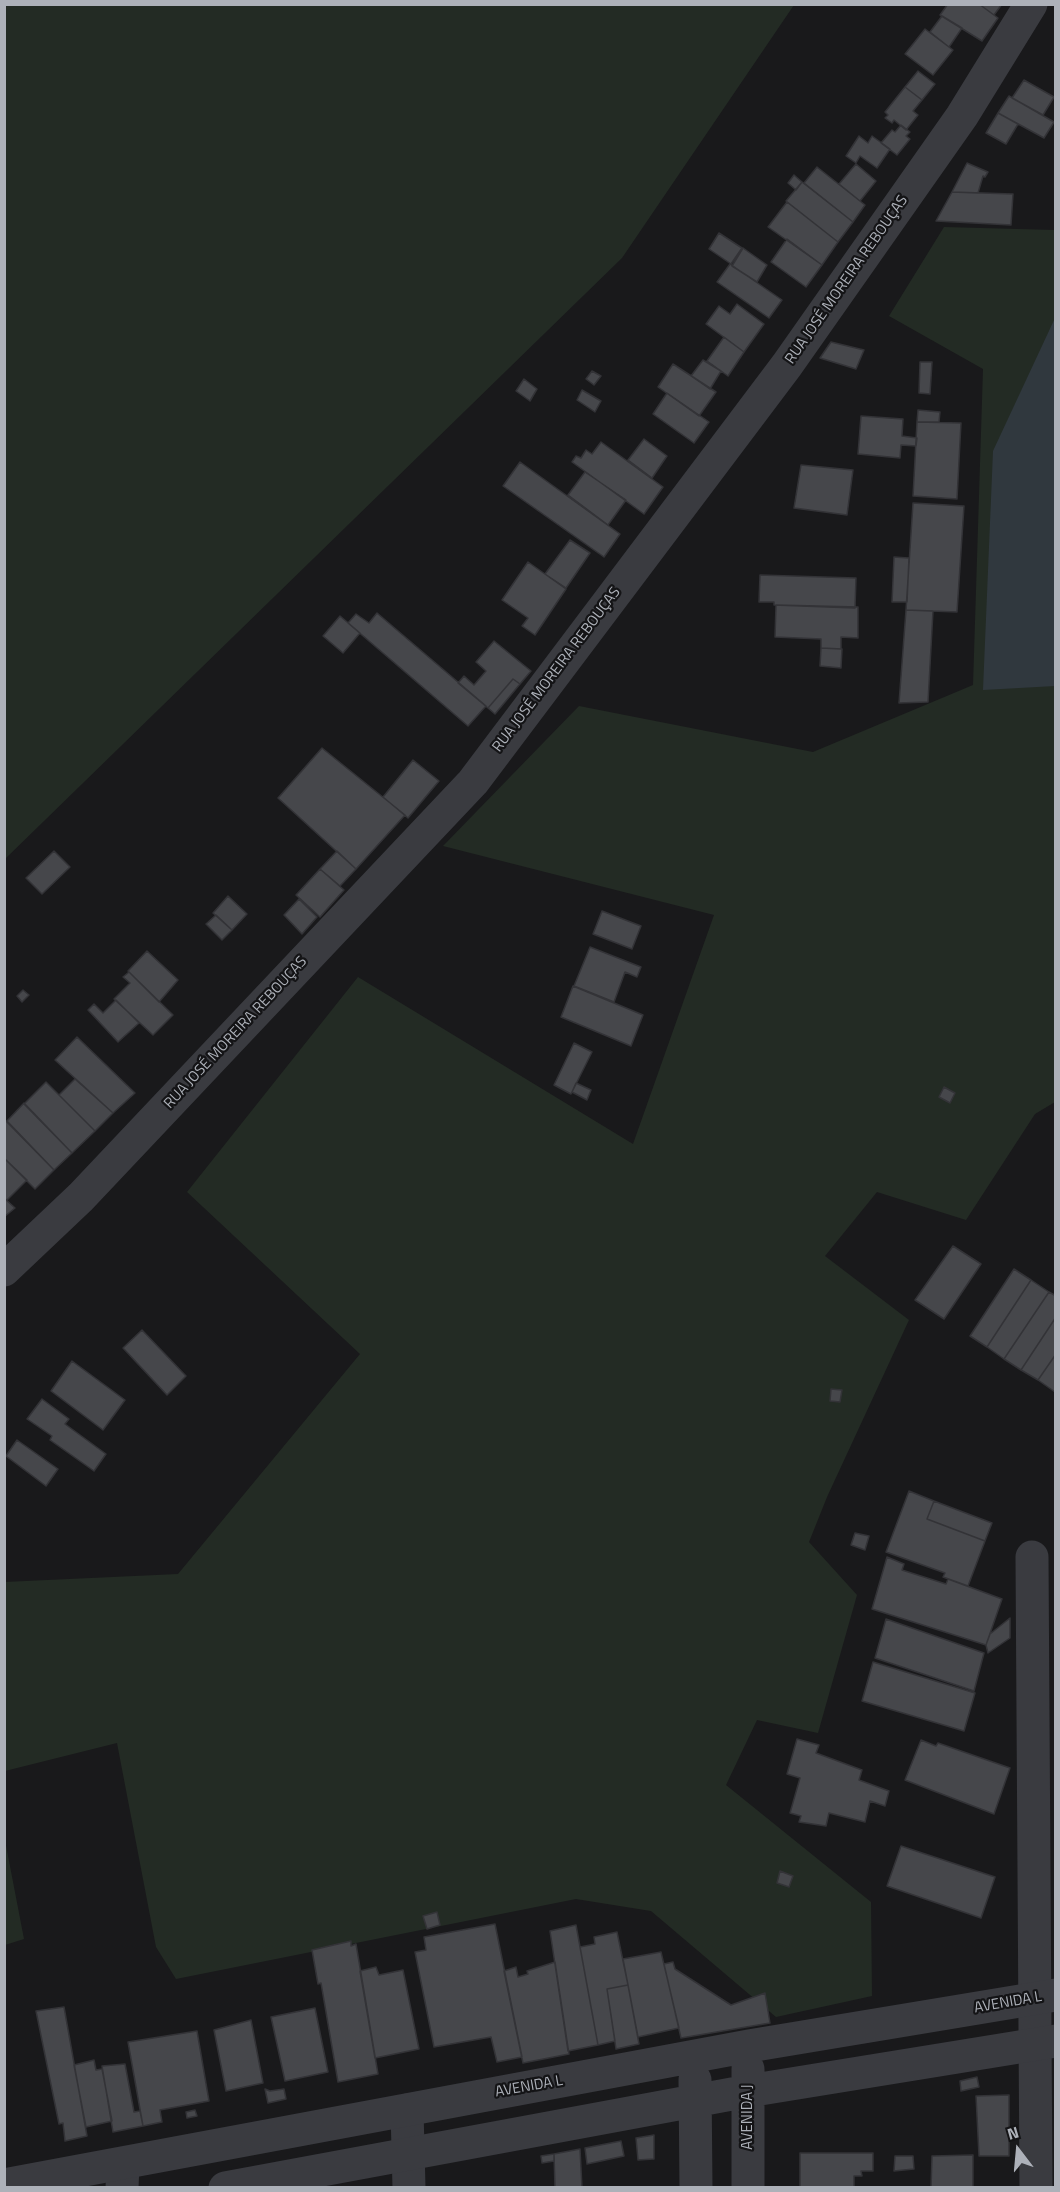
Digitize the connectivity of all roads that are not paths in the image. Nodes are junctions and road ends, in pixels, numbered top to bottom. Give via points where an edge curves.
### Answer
1 (1031, 4) edge
2 (4, 1270) edge
3 (1032, 1557) dead end
4 (1045, 1997) edge
5 (1046, 2043) edge
6 (749, 2046) junction
7 (694, 2057) junction
8 (748, 2091) junction
9 (695, 2100) junction
10 (407, 2109) junction
11 (409, 2152) junction
12 (123, 2176) edge
13 (4, 2185) edge
14 (225, 2187) edge
15 (409, 2187) edge
16 (696, 2187) edge
17 (748, 2187) edge
18 (1036, 2187) edge

1 - 2 street, RUA JOSÉ MOREIRA REBOUÇAS via 962,116 787,365 473,782 81,1197
3 - 4 street
4 - 5 street
4 - 6 street, AVENIDA L
5 - 8 street
5 - 18 street
6 - 7 street, AVENIDA L
6 - 8 street, AVENIDA J
7 - 9 street
7 - 10 street, AVENIDA L
8 - 9 street
8 - 17 street, AVENIDA J
9 - 11 street
9 - 16 street
10 - 11 street
10 - 12 street, AVENIDA L
11 - 14 street
11 - 15 street
12 - 13 street, AVENIDA L

